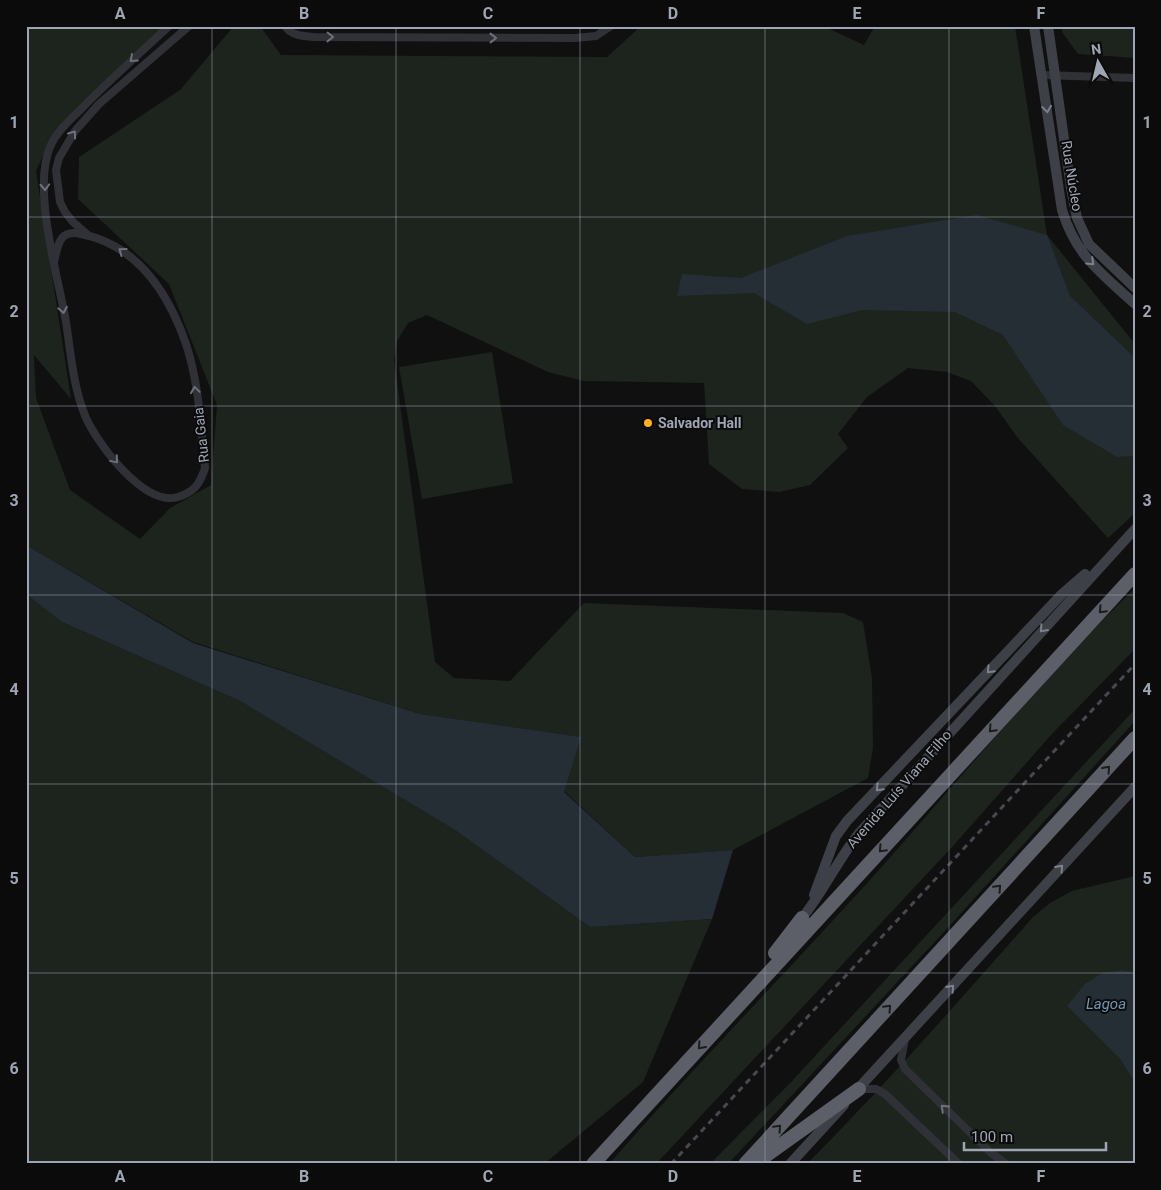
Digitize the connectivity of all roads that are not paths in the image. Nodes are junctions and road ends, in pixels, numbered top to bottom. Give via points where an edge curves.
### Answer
1 (169, 26) edge
2 (189, 26) edge
3 (611, 26) edge
4 (1034, 26) edge
5 (1048, 26) edge
6 (285, 27) edge
7 (1042, 75) junction
8 (1056, 75) junction
9 (1135, 78) edge
10 (90, 236) junction
11 (54, 262) junction
12 (1135, 288) edge
13 (1135, 304) edge
14 (1135, 529) edge
15 (1125, 538) junction
16 (1135, 574) edge
17 (1135, 738) edge
18 (1135, 787) edge
19 (802, 918) junction
20 (720, 1025) junction
21 (905, 1039) junction
22 (858, 1089) junction
23 (594, 1164) edge
24 (745, 1164) edge
25 (754, 1164) edge
26 (790, 1164) edge
27 (959, 1164) edge
28 (1006, 1164) edge

1 -> 11 street, Rua Gaia via 110,80 60,131 50,147 44,178 46,224
10 -> 2 street, Rua Gaia via 64,212 60,202 56,170 59,158 75,131 99,104
6 -> 3 street via 298,35 314,37 575,38 596,36
4 - 7 main road, Rua Núcleo
5 - 8 main road, Rua Núcleo
7 - 8 street
7 -> 13 main road, Rua Núcleo via 1062,210 1068,229 1084,256
8 - 9 street
8 - 12 main road, Rua Núcleo via 1077,218 1089,244
10 - 11 street, Rua Gaia via 66,234 61,238
11 -> 10 street, Rua Gaia via 75,385 87,419 129,477 149,492 174,498 191,491 201,482 204,468 195,383 186,345 170,308 146,270 118,247
14 - 15 main road, Avenida Luís Viana Filho
15 -> 19 main road, Avenida Luís Viana Filho via 860,832 846,849 818,899
15 -> 19 main road, Avenida Luís Viana Filho via 1062,594 847,821 836,836
16 -> 20 highway, Avenida Luís Viana Filho
24 -> 17 highway
21 -> 18 main road
19 - 20 highway
20 -> 23 highway, Avenida Luís Viana Filho
21 - 22 main road
28 -> 21 street via 904,1069 901,1060
22 - 25 highway
22 - 26 main road
22 - 27 street via 876,1089 885,1094

